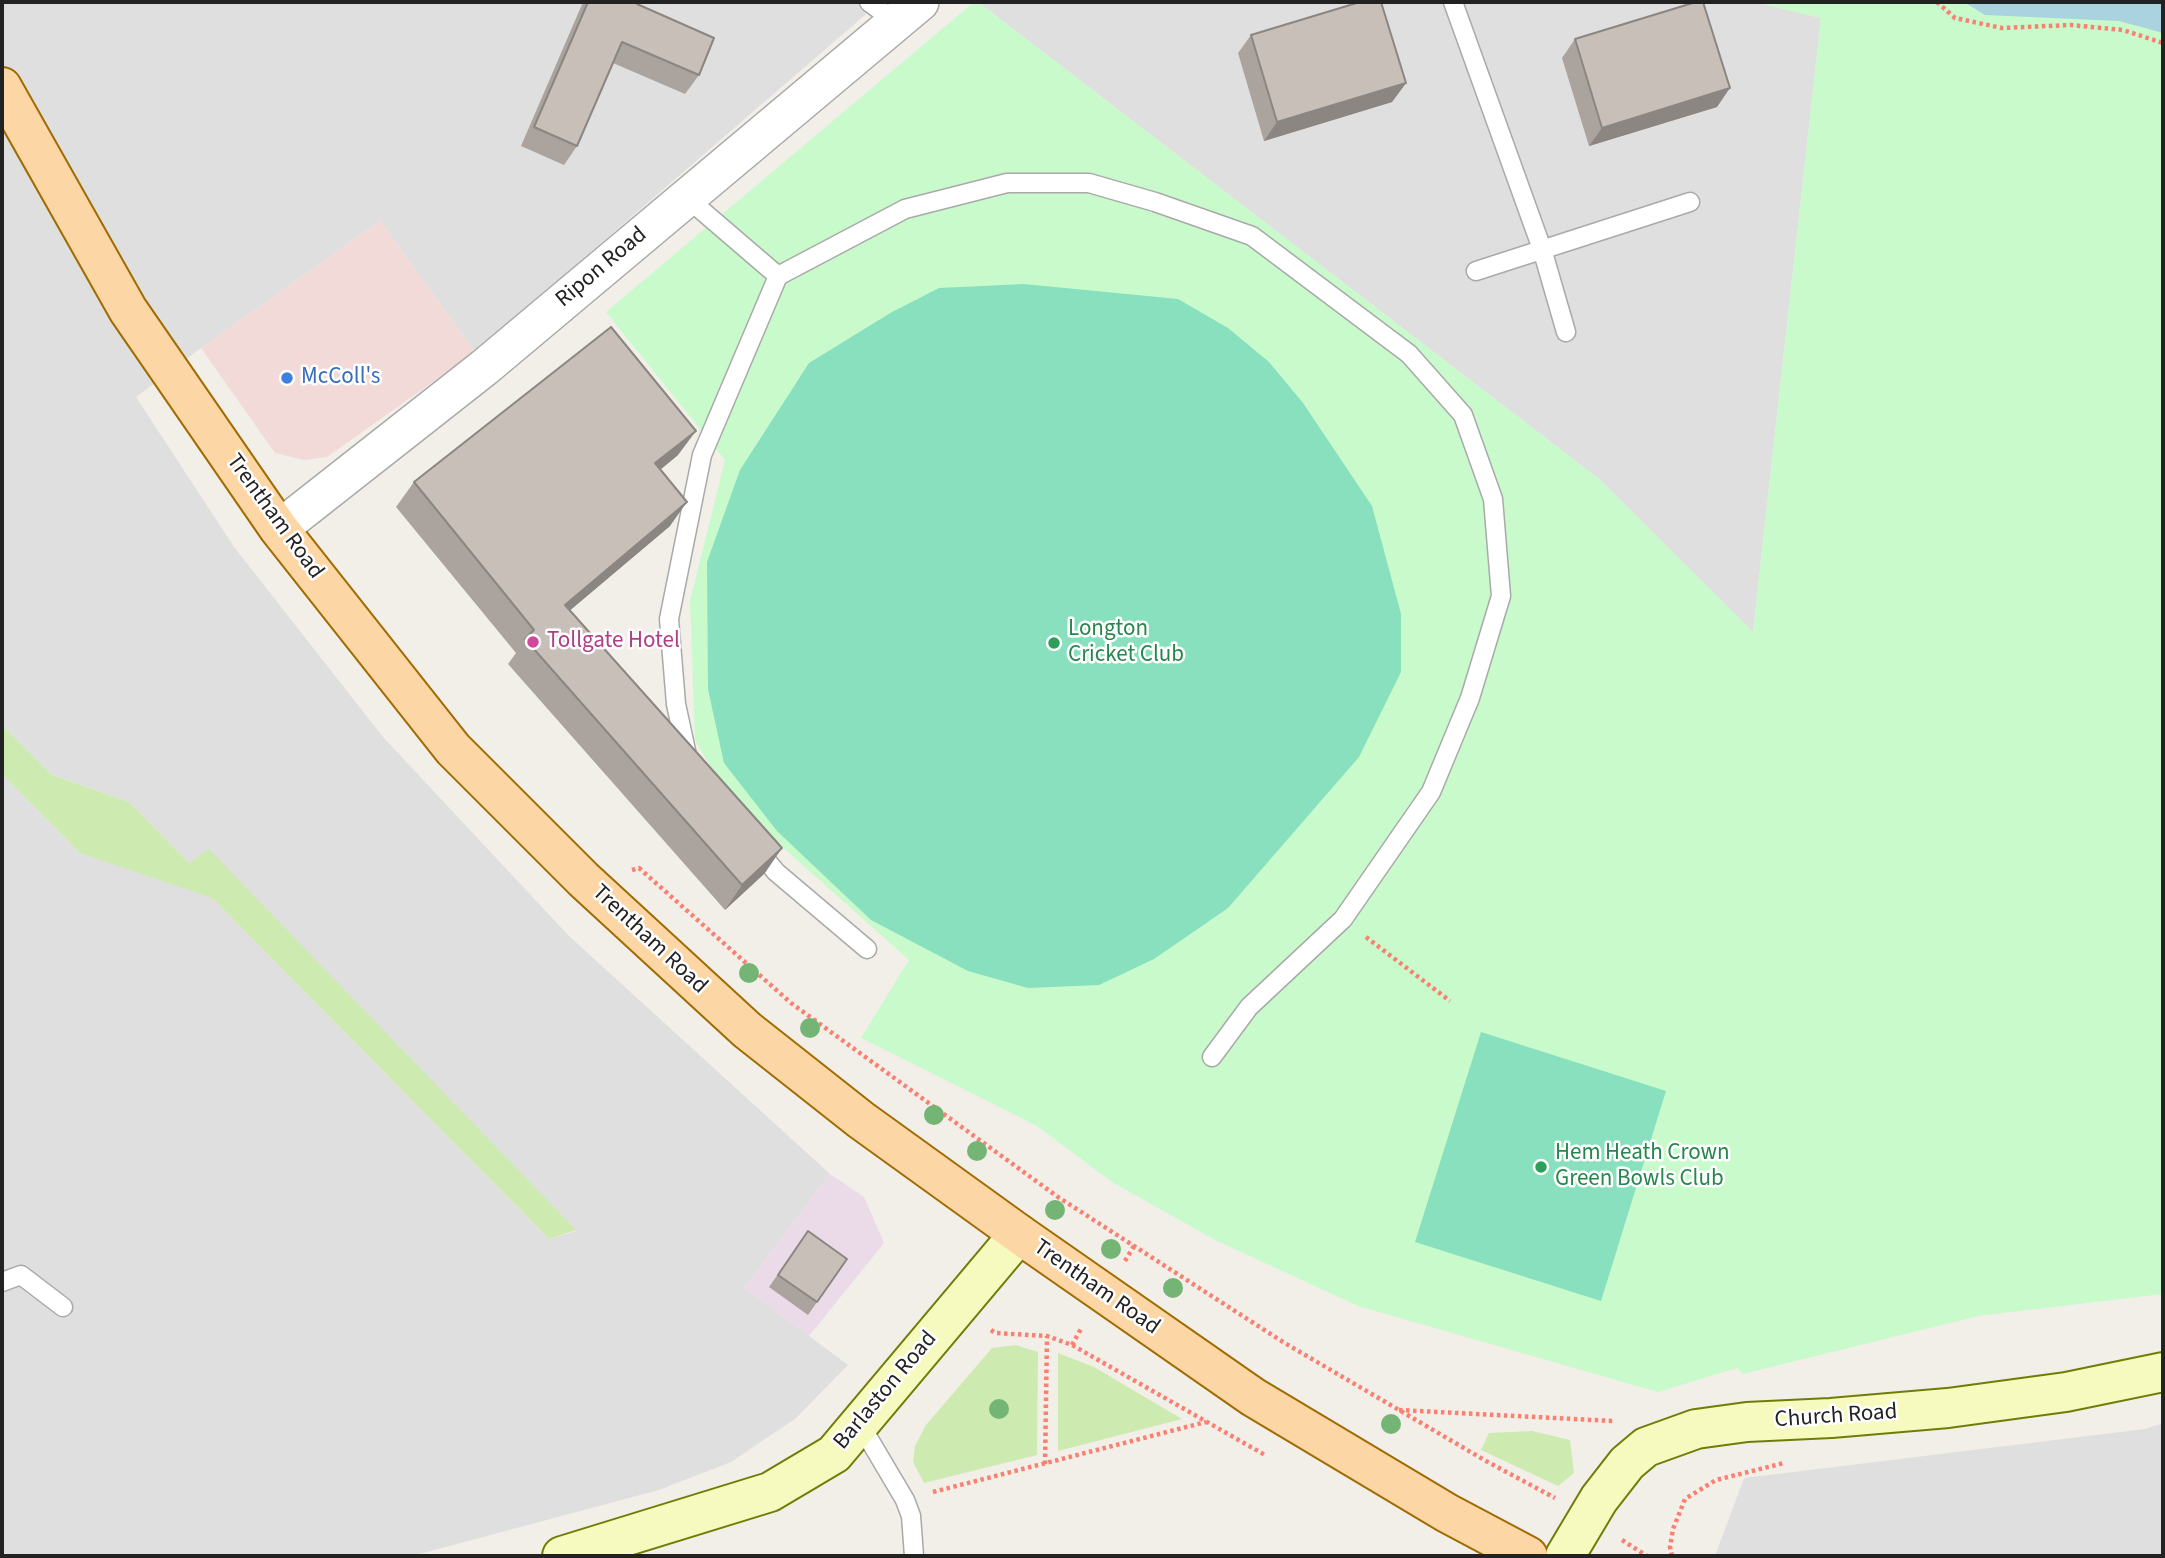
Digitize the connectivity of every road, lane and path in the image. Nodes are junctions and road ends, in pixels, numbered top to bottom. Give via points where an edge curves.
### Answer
1 (1453, 2) edge
2 (1937, 2) edge
3 (895, 8) edge
4 (2163, 43) edge
5 (2, 87) edge
6 (686, 197) junction
7 (1690, 202) dead end
8 (1542, 249) junction
9 (1476, 271) dead end
10 (778, 276) junction
11 (1566, 332) dead end
12 (279, 529) junction
13 (699, 780) edge
14 (742, 831) edge
15 (639, 868) dead end
16 (1343, 919) junction
17 (867, 949) dead end
18 (1450, 1001) dead end
19 (1212, 1057) dead end
20 (1018, 1234) junction
21 (1135, 1246) junction
22 (1123, 1265) dead end
23 (2, 1282) edge
24 (63, 1307) dead end
25 (995, 1333) dead end
26 (1078, 1335) dead end
27 (1047, 1336) junction
28 (1072, 1345) junction
29 (2163, 1372) edge
30 (1398, 1410) junction
31 (1207, 1422) junction
32 (1612, 1422) dead end
33 (860, 1424) junction
34 (1235, 1437) dead end
35 (1793, 1461) dead end
36 (1045, 1464) junction
37 (1547, 1493) dead end
38 (927, 1494) dead end
39 (1638, 1550) dead end
40 (580, 1554) edge
41 (914, 1556) edge
42 (1528, 1556) edge
43 (1565, 1556) edge
44 (1647, 1556) edge
45 (1672, 1556) edge

1 - 8 lane
2 - 4 path via 1955,18 2002,28 2071,25 2123,30
3 - 6 street, Ripon Road
5 - 12 main road, Trentham Road via 128,310
6 - 10 lane
6 - 12 street, Ripon Road via 485,367
7 - 8 lane
8 - 9 lane
8 - 11 lane
10 - 13 lane via 702,455 669,619 676,704 691,770
10 - 16 lane via 905,209 1007,183 1089,183 1252,236 1409,354 1463,415 1493,499 1501,596 1470,698 1431,792
12 - 20 main road, Trentham Road via 453,749 584,880 747,1030
14 - 17 lane via 776,873
15 - 21 path, Trentham Road via 791,1003 1046,1189
16 - 18 path
16 - 19 lane via 1249,1007
20 - 33 street, Barlaston Road
20 - 42 main road, Trentham Road via 1253,1397
21 - 22 path
21 - 30 path, Trentham Road
23 - 24 lane via 21,1275
25 - 27 path
26 - 28 path
27 - 28 path
27 - 36 path
28 - 31 path
29 - 43 street, Church Road via 2066,1392 1948,1408 1696,1429 1646,1447 1627,1463
30 - 32 path
30 - 37 path, Trentham Road
31 - 34 path
31 - 36 path
33 - 40 street, Barlaston Road via 834,1454 770,1492
33 - 41 lane via 905,1500
35 - 45 path, Church Road via 1716,1480 1685,1499 1673,1529
36 - 38 path
39 - 44 path

